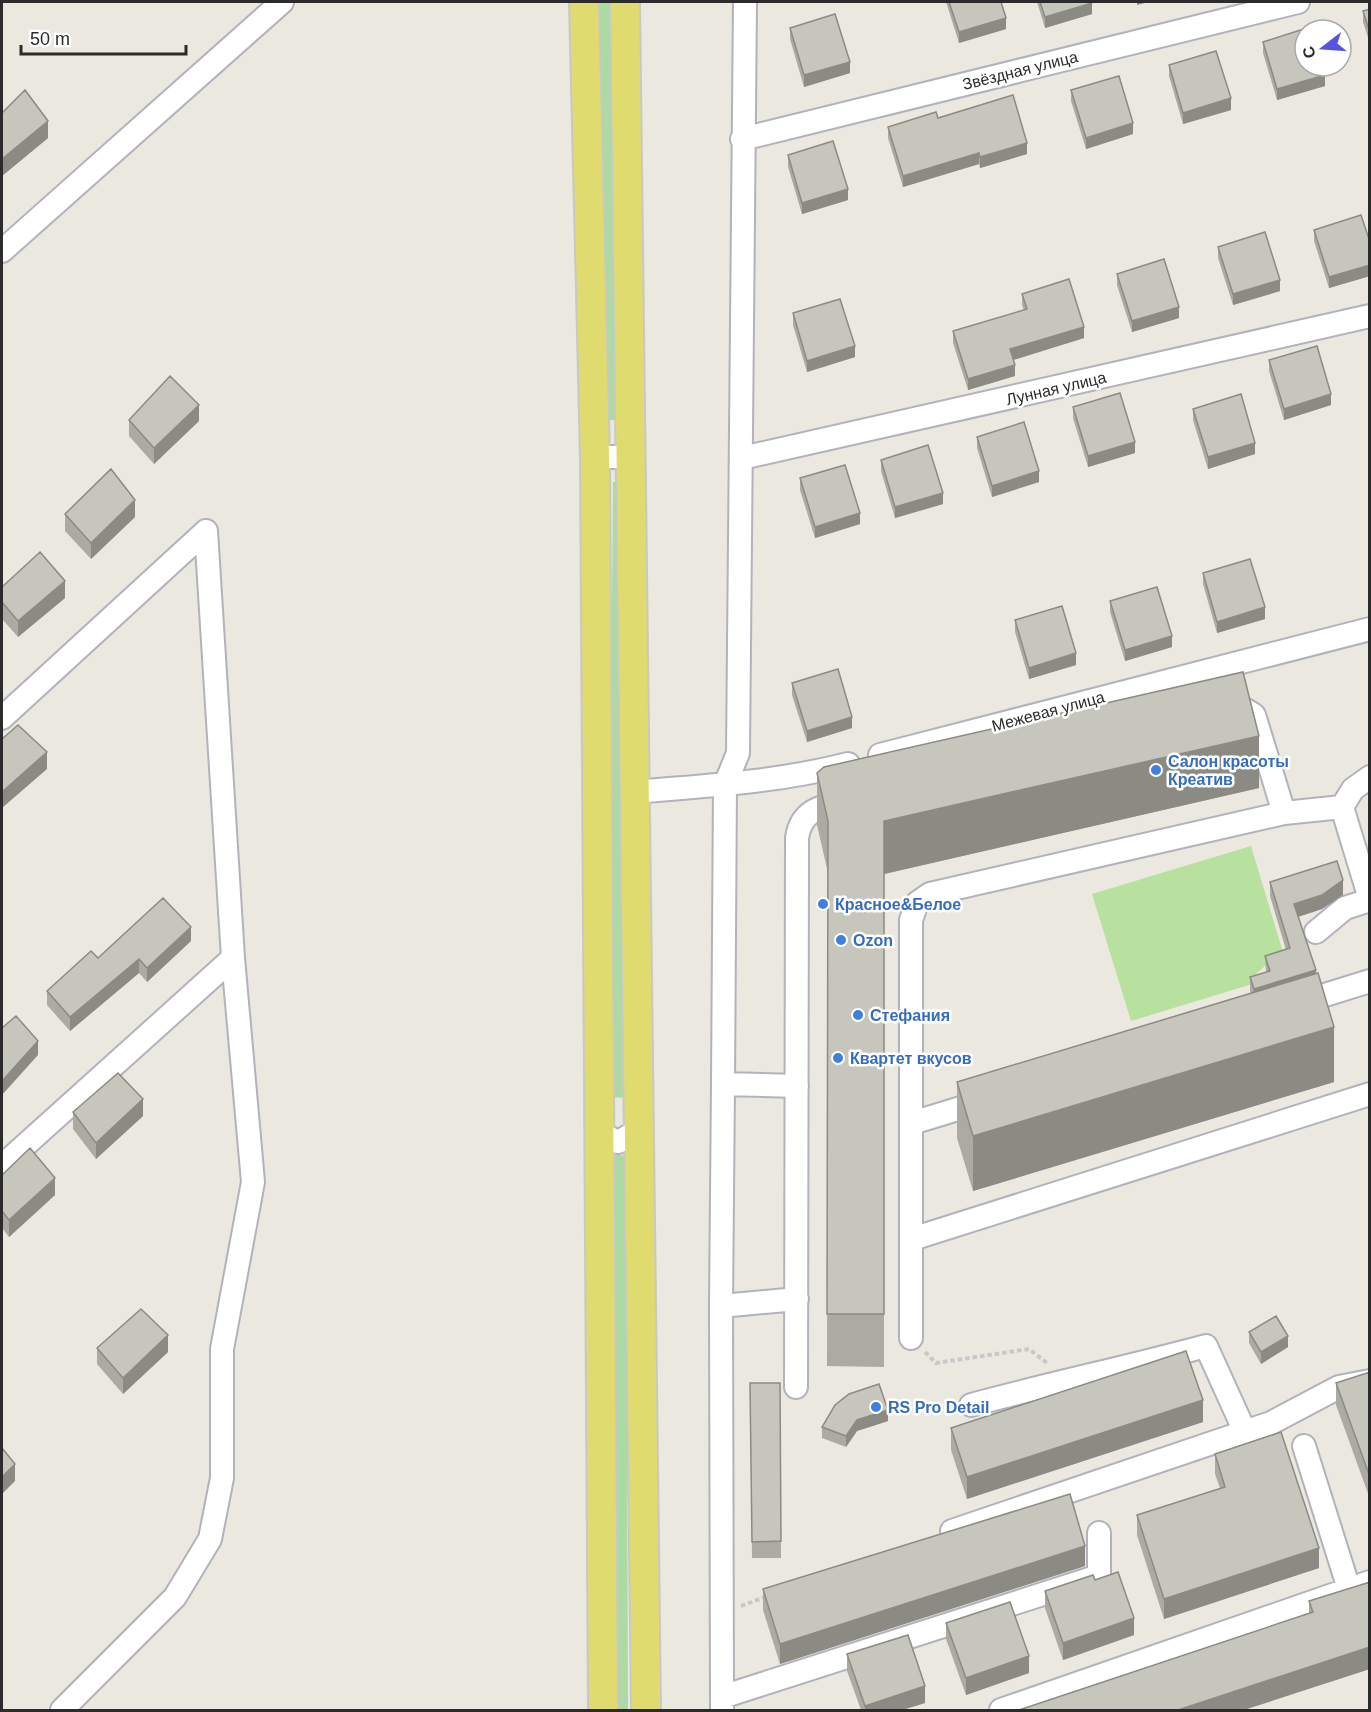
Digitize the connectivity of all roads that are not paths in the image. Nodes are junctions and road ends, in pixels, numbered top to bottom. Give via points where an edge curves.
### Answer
1 (282, 2) edge
2 (584, 2) edge
3 (625, 2) edge
4 (745, 2) edge
5 (1298, 2) edge
6 (742, 139) junction
7 (2, 251) edge
8 (1370, 316) edge
9 (595, 457) junction
10 (631, 458) junction
11 (742, 458) junction
12 (1370, 629) edge
13 (2, 718) edge
14 (1207, 718) edge
15 (1370, 777) edge
16 (725, 785) junction
17 (633, 792) junction
18 (864, 796) edge
19 (1342, 807) junction
20 (1284, 813) junction
21 (1370, 899) edge
22 (1317, 932) dead end
23 (233, 958) junction
24 (1370, 981) edge
25 (1278, 1009) edge
26 (723, 1084) junction
27 (797, 1086) junction
28 (1370, 1094) edge
29 (1003, 1095) edge
30 (912, 1123) junction
31 (639, 1130) junction
32 (598, 1132) junction
33 (2, 1166) edge
34 (912, 1239) junction
35 (797, 1299) junction
36 (722, 1306) junction
37 (911, 1338) road end
38 (1370, 1381) edge
39 (796, 1387) dead end
40 (971, 1405) dead end
41 (1245, 1432) junction
42 (1304, 1446) dead end
43 (1098, 1533) dead end
44 (932, 1538) edge
45 (1359, 1586) edge
46 (722, 1704) edge
47 (62, 1710) edge
48 (603, 1710) edge
49 (646, 1710) edge
50 (1001, 1710) edge

1 - 7 street
2 - 9 main road
3 - 10 main road
4 - 6 street
5 - 6 street, Звёздная улица
6 - 11 street
8 - 11 street, Лунная улица
9 - 10 street
9 - 32 main road
10 - 17 main road
11 - 16 street via 738,753
12 - 16 street, Межевая улица via 811,773
13 - 23 street via 206,531
14 - 20 street via 1241,710 1254,715
15 - 19 street via 1353,789
16 - 17 street, Межевая улица
16 - 26 street
17 - 31 main road
18 - 27 street via 818,807 808,813 798,828
19 - 20 street
19 - 21 street
20 - 30 street via 922,897 911,920
21 - 22 street via 1345,908
23 - 33 street
23 - 47 street via 253,1182 222,1349 222,1478 210,1539 175,1597
24 - 25 street
26 - 27 street
26 - 36 street
27 - 35 street
28 - 34 street
29 - 30 street
30 - 34 street
31 - 32 street via 618,1142
31 - 49 main road
32 - 48 main road
34 - 37 street
35 - 36 street
35 - 39 street
36 - 46 street
38 - 41 street via 1339,1387 1271,1423
40 - 41 street via 1206,1346
41 - 44 street
42 - 45 street
43 - 46 street via 1099,1576
45 - 50 street

